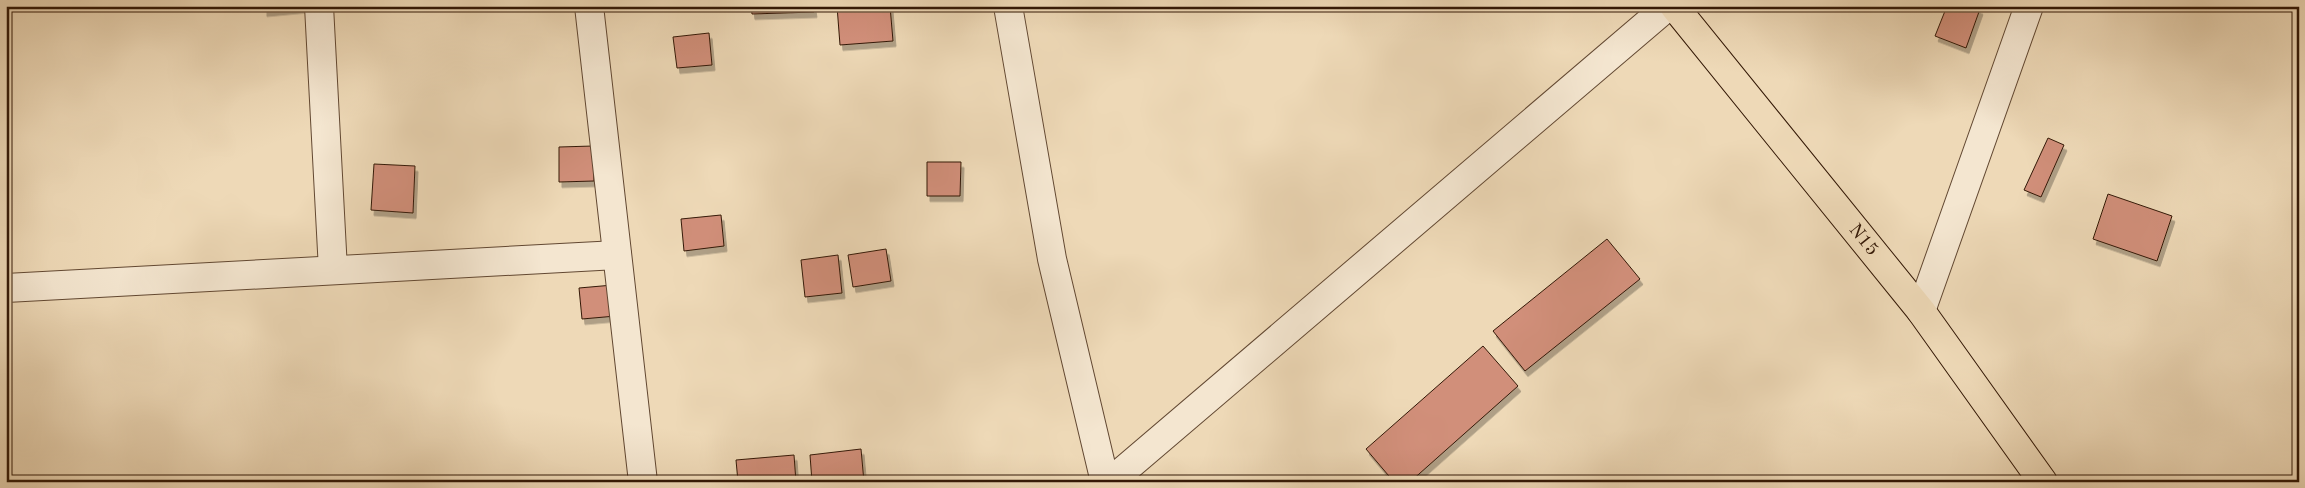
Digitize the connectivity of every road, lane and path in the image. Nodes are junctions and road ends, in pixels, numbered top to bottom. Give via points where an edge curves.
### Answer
1 (319, 6) edge
2 (589, 6) edge
3 (1008, 6) edge
4 (1668, 6) edge
5 (1674, 6) edge
6 (2029, 6) edge
7 (617, 255) junction
8 (333, 270) junction
9 (6, 288) edge
10 (1921, 311) junction
11 (643, 482) edge
12 (1105, 482) edge
13 (1110, 482) edge
14 (2043, 482) edge

1 - 8 street
2 - 7 street
3 - 12 street via 1052,259
4 - 13 street
5 - 10 main road, N15
6 - 10 street
7 - 8 street
7 - 11 street
8 - 9 street
10 - 14 main road, N15

